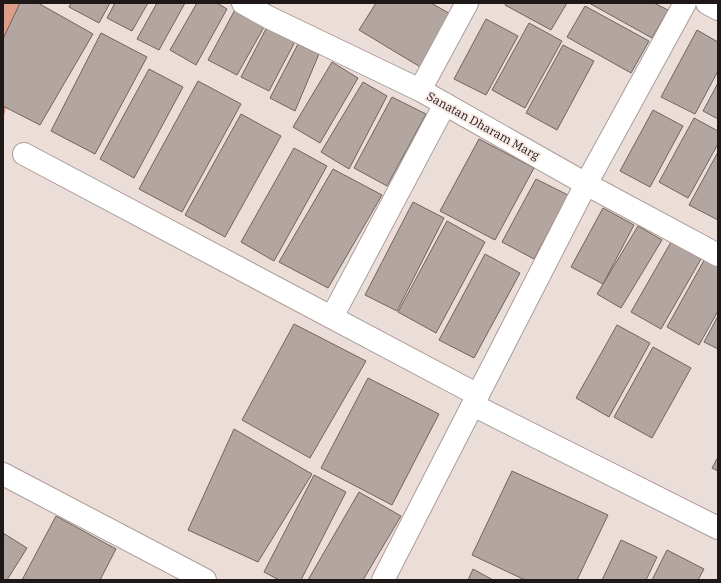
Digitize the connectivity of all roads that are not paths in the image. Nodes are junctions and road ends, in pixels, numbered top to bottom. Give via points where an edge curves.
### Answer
1 (243, 3) edge
2 (468, 3) edge
3 (685, 3) edge
4 (707, 3) edge
5 (718, 9) edge
6 (267, 10) edge
7 (420, 90) junction
8 (446, 104) junction
9 (24, 154) dead end
10 (586, 184) junction
11 (718, 255) edge
12 (332, 317) junction
13 (476, 400) junction
14 (3, 474) edge
15 (718, 528) edge
16 (205, 580) edge
17 (383, 580) edge

1 - 6 street, Sanatan Dharam Marg
2 - 7 street
3 - 10 street
4 - 5 street
6 - 7 street, Sanatan Dharam Marg
7 - 8 street, Sanatan Dharam Marg
8 - 10 street, Sanatan Dharam Marg
8 - 12 street
9 - 12 street
10 - 11 street, Sanatan Dharam Marg
10 - 13 street
12 - 13 street
13 - 15 street
13 - 17 street
14 - 16 street

